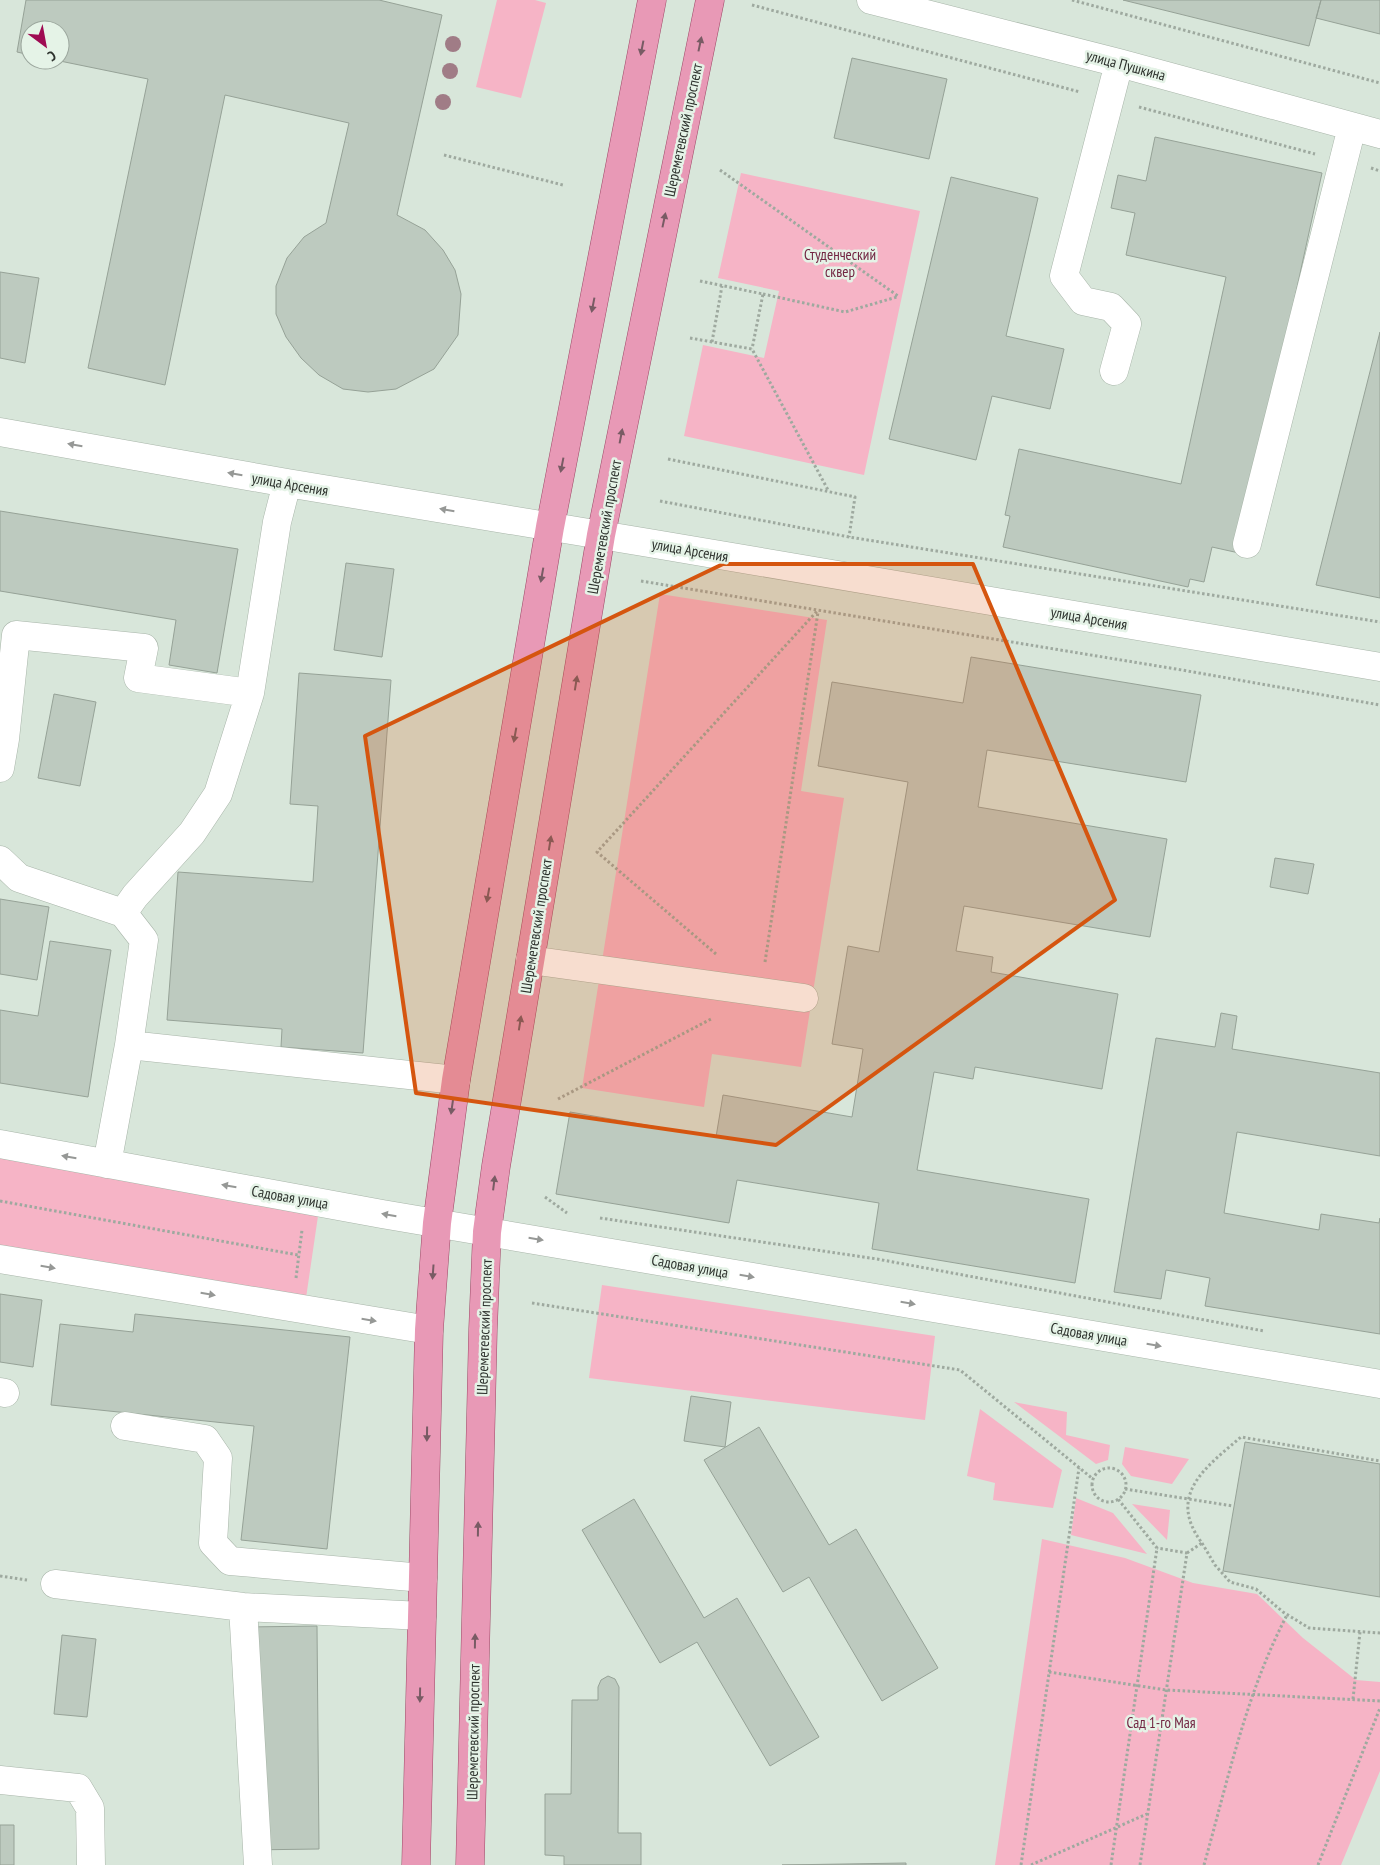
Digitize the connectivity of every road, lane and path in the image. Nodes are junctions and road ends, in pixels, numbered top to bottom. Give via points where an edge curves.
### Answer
1 (652, 0) edge
2 (710, 0) edge
3 (870, 0) edge
4 (1072, 0) edge
5 (752, 5) dead end
6 (1119, 63) junction
7 (1380, 83) edge
8 (1109, 99) junction
9 (1352, 127) junction
10 (1380, 134) edge
11 (444, 155) dead end
12 (1344, 161) junction
13 (720, 170) dead end
14 (1380, 171) edge
15 (563, 185) dead end
16 (700, 281) dead end
17 (722, 286) junction
18 (763, 294) junction
19 (690, 338) dead end
20 (712, 342) junction
21 (752, 349) junction
22 (1114, 371) dead end
23 (0, 432) edge
24 (668, 459) dead end
25 (287, 483) junction
26 (828, 490) junction
27 (660, 501) dead end
28 (550, 527) junction
29 (601, 535) junction
30 (849, 537) junction
31 (1247, 544) dead end
32 (641, 581) dead end
33 (818, 610) junction
34 (1380, 622) edge
35 (1380, 667) edge
36 (250, 694) junction
37 (1380, 705) edge
38 (0, 768) edge
39 (0, 860) edge
40 (123, 913) junction
41 (530, 960) junction
42 (723, 960) dead end
43 (760, 992) junction
44 (804, 998) dead end
45 (716, 1015) dead end
46 (129, 1045) junction
47 (456, 1080) junction
48 (558, 1099) dead end
49 (0, 1144) edge
50 (106, 1164) junction
51 (545, 1197) dead end
52 (0, 1201) edge
53 (574, 1214) dead end
54 (594, 1217) dead end
55 (437, 1223) junction
56 (488, 1232) junction
57 (298, 1256) dead end
58 (0, 1259) edge
59 (532, 1303) dead end
60 (429, 1330) junction
61 (1274, 1332) dead end
62 (1380, 1384) edge
63 (125, 1426) dead end
64 (1380, 1461) edge
65 (1079, 1467) junction
66 (1093, 1479) junction
67 (1125, 1489) junction
68 (1188, 1499) junction
69 (1118, 1500) junction
70 (1233, 1506) dead end
71 (1202, 1543) junction
72 (1157, 1548) junction
73 (1187, 1553) junction
74 (423, 1578) junction
75 (55, 1584) dead end
76 (243, 1607) junction
77 (1287, 1615) junction
78 (422, 1616) junction
79 (1360, 1632) junction
80 (1380, 1633) edge
81 (1049, 1672) junction
82 (1137, 1686) junction
83 (1166, 1690) junction
84 (1252, 1694) junction
85 (1353, 1699) junction
86 (1380, 1700) edge
87 (1380, 1708) edge
88 (0, 1780) edge
89 (1148, 1814) junction
90 (1116, 1827) junction
91 (91, 1865) edge
92 (258, 1865) edge
93 (416, 1865) edge
94 (470, 1865) edge
95 (1021, 1865) edge
96 (1031, 1865) edge
97 (1111, 1865) edge
98 (1140, 1865) edge
99 (1204, 1865) edge
100 (1318, 1865) edge

1 -> 28 main road
29 -> 2 main road, Шереметевский проспект
3 - 6 street, улица Пушкина
4 - 7 path
5 - 8 path
6 - 8 street
6 - 9 street, улица Пушкина
8 - 12 path
8 - 22 street via 1064,276 1082,301 1111,307 1127,324
9 - 10 street, улица Пушкина
9 - 12 street
11 - 15 path
12 - 14 path
12 - 31 street
13 - 18 path via 898,296 845,312
16 - 17 path
17 - 18 path
17 - 20 path
18 - 21 path
19 - 20 path
20 - 21 path
21 - 26 path
25 -> 23 street, улица Арсения
24 - 26 path
28 -> 25 street, улица Арсения
25 - 36 street via 277,522
26 - 30 path via 855,497
27 - 30 path
28 - 29 street, улица Арсения
28 -> 47 main road
29 - 35 street, улица Арсения
41 -> 29 main road, Шереметевский проспект
30 - 34 path
32 - 33 path
33 - 37 path
33 - 42 path via 597,852
33 - 43 path
36 - 38 street via 138,678 144,648 16,635
36 - 40 street via 218,794 192,833 134,896
39 - 40 street via 19,878
40 - 46 street via 144,940
41 - 43 street
56 -> 41 main road, Шереметевский проспект
43 - 44 street
45 - 48 path
46 - 47 street
46 - 50 street
47 -> 55 main road
50 -> 49 street, Садовая улица
55 -> 50 street, Садовая улица
51 - 53 path via 564,1212
52 - 57 path
54 - 61 path via 877,1259
55 - 56 street, Садовая улица
55 -> 60 main road
56 -> 62 street, Садовая улица
94 -> 56 main road, Шереметевский проспект via 482,1329
58 -> 60 street
59 - 65 path via 960,1370
60 -> 74 main road
63 - 74 street via 205,1439 218,1458 213,1543 230,1561
64 - 68 path via 1241,1437 1200,1474
65 - 66 path
65 - 81 path
66 - 67 path via 1100,1470 1117,1469 1124,1478
66 - 69 path via 1093,1490 1099,1498
67 - 68 path
67 - 69 path
68 - 70 path
68 - 71 path via 1192,1531
69 - 72 path
71 - 73 path
71 - 77 path via 1230,1582 1256,1588
72 - 73 path
72 - 82 path
73 - 83 path
74 - 78 main road
75 - 76 street
76 - 78 street
76 - 92 street
77 - 79 path via 1309,1628
77 - 84 path
78 -> 93 main road
79 - 80 path
79 - 85 path
81 - 82 path
81 - 95 path
82 - 83 path
82 - 90 path
83 - 84 path
83 - 89 path
84 - 85 path
84 - 99 path
85 - 86 path
87 - 100 path
88 - 91 street via 78,1788 90,1808
89 - 90 path
89 - 98 path
90 - 96 path
90 - 97 path

